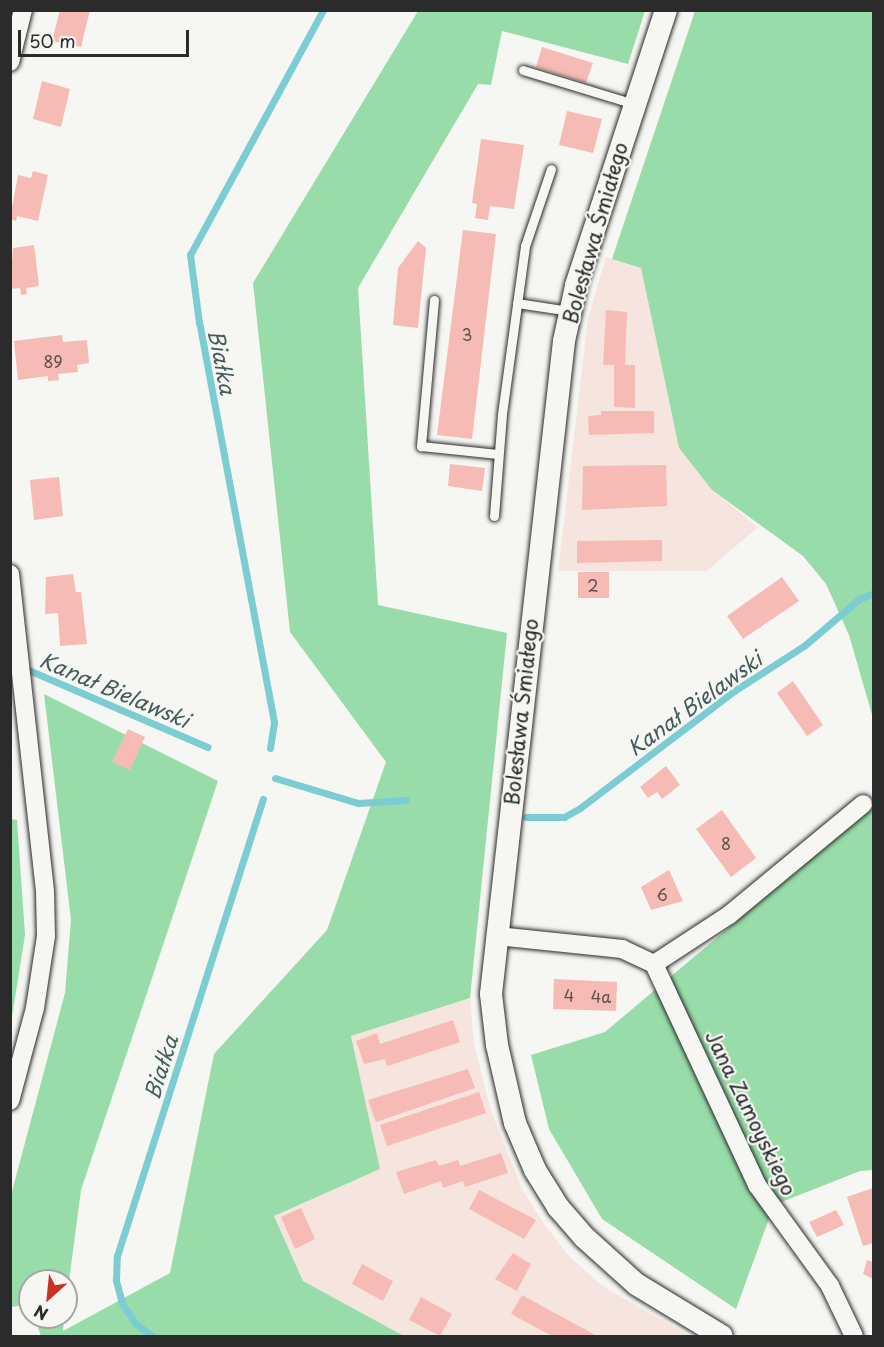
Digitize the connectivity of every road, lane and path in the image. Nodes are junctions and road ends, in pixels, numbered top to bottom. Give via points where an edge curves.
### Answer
1 (23, 10) edge
2 (666, 10) edge
3 (10, 62) edge
4 (524, 70) dead end
5 (634, 104) junction
6 (551, 169) dead end
7 (434, 300) dead end
8 (517, 303) junction
9 (570, 311) junction
10 (498, 454) junction
11 (494, 516) dead end
12 (10, 574) edge
13 (863, 804) dead end
14 (497, 936) junction
15 (654, 964) junction
16 (10, 1101) edge
17 (722, 1336) edge
18 (854, 1336) edge

1 - 3 street
2 - 5 street, Bolesława Śmiałego
4 - 5 lane
5 - 9 street, Bolesława Śmiałego
6 - 8 lane via 525,246
7 - 10 lane via 421,446
8 - 9 lane
8 - 10 lane
9 - 14 street, Bolesława Śmiałego via 541,527
10 - 11 lane
12 - 16 street via 45,892 45,936 34,1008
13 - 15 street via 729,915
14 - 15 street via 622,949
14 - 17 street, Bolesława Śmiałego via 491,994 497,1045 515,1124 535,1170 558,1207 615,1266
15 - 18 street, Jana Zamoyskiego via 756,1185 831,1286

